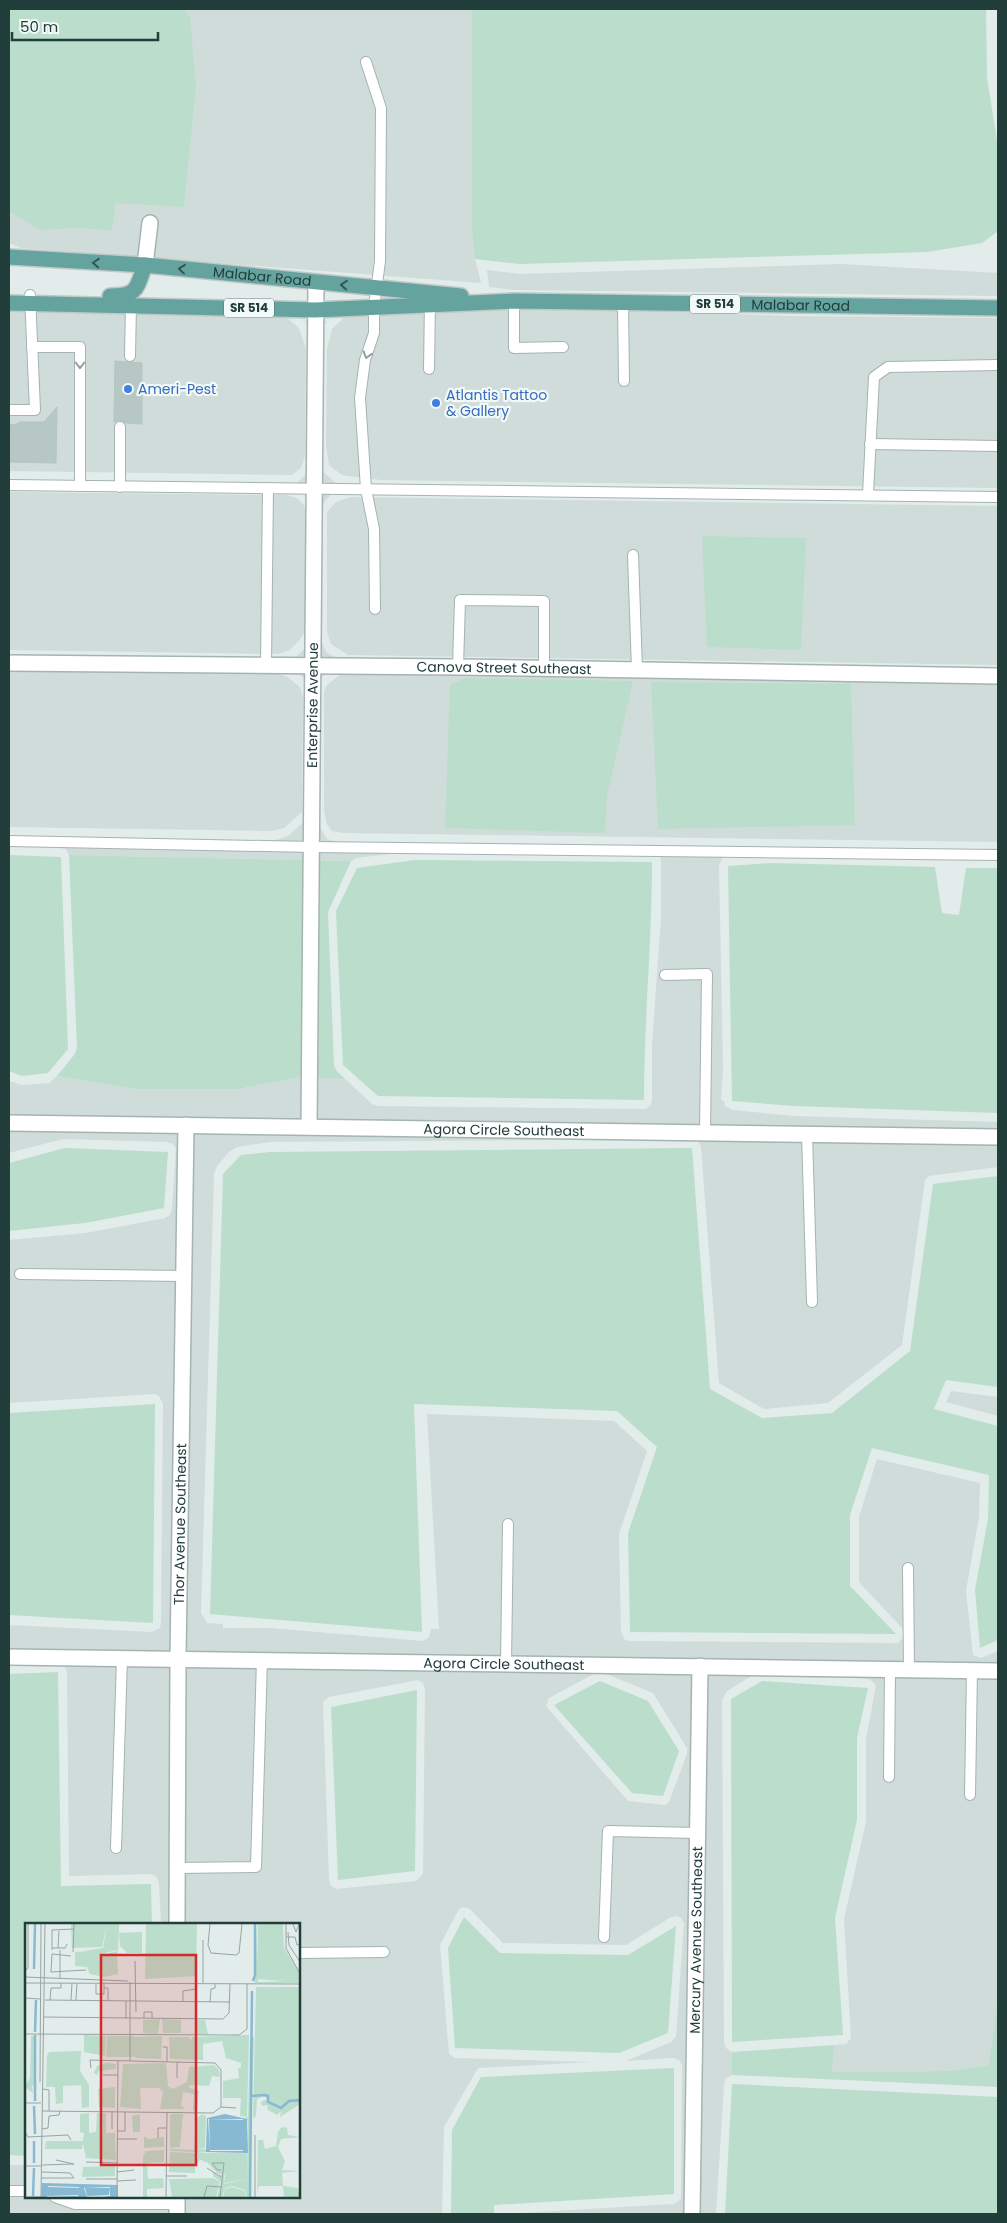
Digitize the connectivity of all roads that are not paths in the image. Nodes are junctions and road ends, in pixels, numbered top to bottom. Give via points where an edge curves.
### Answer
1 (366, 62) dead end
2 (150, 223) dead end
3 (9, 257) edge
4 (145, 266) junction
5 (316, 282) junction
6 (378, 288) junction
7 (9, 295) edge
8 (31, 299) junction
9 (430, 299) junction
10 (514, 301) junction
11 (9, 303) edge
12 (623, 303) junction
13 (131, 305) junction
14 (374, 307) junction
15 (998, 308) edge
16 (315, 310) junction
17 (32, 347) junction
18 (563, 348) dead end
19 (130, 356) dead end
20 (998, 365) edge
21 (429, 369) dead end
22 (624, 381) dead end
23 (9, 410) edge
24 (120, 427) dead end
25 (870, 444) junction
26 (998, 446) edge
27 (9, 485) edge
28 (80, 486) junction
29 (120, 487) junction
30 (268, 488) junction
31 (315, 489) junction
32 (366, 489) junction
33 (868, 494) junction
34 (998, 497) edge
35 (633, 555) dead end
36 (375, 609) dead end
37 (9, 663) edge
38 (266, 665) junction
39 (311, 665) junction
40 (458, 666) junction
41 (544, 669) junction
42 (637, 670) junction
43 (998, 676) edge
44 (9, 841) edge
45 (312, 847) junction
46 (998, 855) edge
47 (664, 975) dead end
48 (9, 1123) edge
49 (186, 1125) junction
50 (309, 1127) junction
51 (705, 1133) junction
52 (807, 1134) junction
53 (998, 1137) edge
54 (20, 1274) dead end
55 (184, 1276) junction
56 (812, 1302) dead end
57 (508, 1524) dead end
58 (908, 1568) dead end
59 (9, 1657) edge
60 (122, 1658) junction
61 (178, 1658) junction
62 (262, 1660) junction
63 (506, 1663) junction
64 (700, 1666) junction
65 (890, 1669) junction
66 (909, 1670) junction
67 (972, 1670) junction
68 (998, 1671) edge
69 (889, 1777) dead end
70 (970, 1796) dead end
71 (698, 1833) junction
72 (116, 1848) dead end
73 (178, 1868) junction
74 (177, 1923) edge
75 (604, 1936) dead end
76 (384, 1952) dead end
77 (300, 1953) edge
78 (9, 2191) edge
79 (25, 2191) edge
80 (58, 2198) edge
81 (177, 2205) edge
82 (692, 2214) edge

1 - 6 lane via 381,108
2 - 4 street
4 -> 3 main road, Malabar Road / SR 514
5 -> 4 main road, Malabar Road / SR 514
4 - 8 main road via 135,290 126,296
6 -> 5 main road, Malabar Road / SR 514
5 - 16 street, Enterprise Avenue
6 - 9 main road, Malabar Road / SR 514
6 - 14 lane
7 - 8 main road
8 - 11 main road, Malabar Road / SR 514
8 - 13 main road, Malabar Road / SR 514
8 - 17 lane
9 - 10 main road, Malabar Road / SR 514
9 - 14 main road, Malabar Road / SR 514
9 - 21 lane
10 - 12 main road, Malabar Road / SR 514
10 - 18 lane via 514,348
12 - 15 main road, Malabar Road / SR 514
12 - 22 lane
13 - 16 main road, Malabar Road / SR 514
13 - 19 lane
14 - 16 main road, Malabar Road / SR 514
14 -> 32 lane via 374,333 365,360 360,398
16 - 31 street, Enterprise Avenue
17 - 23 lane via 35,410
17 -> 28 lane via 80,346
20 - 25 lane via 888,366 874,376
24 - 29 lane
25 - 26 lane
25 - 33 lane
27 - 28 lane
28 - 29 lane
29 - 30 lane
30 - 31 lane
30 - 38 lane
31 - 32 lane
31 - 39 street, Enterprise Avenue
32 - 33 lane
32 - 36 lane via 374,529
33 - 34 lane
35 - 42 lane
37 - 38 street, Canova Street Southeast
38 - 39 street, Canova Street Southeast
39 - 40 street, Canova Street Southeast
39 - 45 street, Enterprise Avenue
40 - 41 street, Canova Street Southeast
40 - 41 lane via 460,600 544,601
41 - 42 street, Canova Street Southeast
42 - 43 street, Canova Street Southeast
44 - 45 lane
45 - 46 lane
45 - 50 street, Enterprise Avenue
47 - 51 lane via 707,974
48 - 49 street, Agora Circle Southeast
49 - 50 street, Agora Circle Southeast
49 - 55 street, Thor Avenue Southeast
50 - 51 street, Agora Circle Southeast
51 - 52 street, Agora Circle Southeast
52 - 53 street, Agora Circle Southeast
52 - 56 lane
54 - 55 lane
55 - 61 street, Thor Avenue Southeast
57 - 63 lane
58 - 66 lane
59 - 60 street, Agora Circle Southeast
60 - 61 street, Agora Circle Southeast
60 - 72 lane
61 - 62 street, Agora Circle Southeast
61 - 73 street, Thor Avenue Southeast
62 - 63 street, Agora Circle Southeast
62 - 73 lane via 256,1867
63 - 64 street, Agora Circle Southeast
64 - 65 street, Agora Circle Southeast
64 - 71 street, Mercury Avenue Southeast
65 - 66 street, Agora Circle Southeast
65 - 69 lane
66 - 67 street, Agora Circle Southeast
67 - 68 street, Agora Circle Southeast
67 - 70 lane
71 - 75 lane via 608,1831
71 - 82 street, Mercury Avenue Southeast
73 - 74 street, Thor Avenue Southeast
76 - 77 lane
78 - 79 lane
80 - 81 lane via 75,2204

